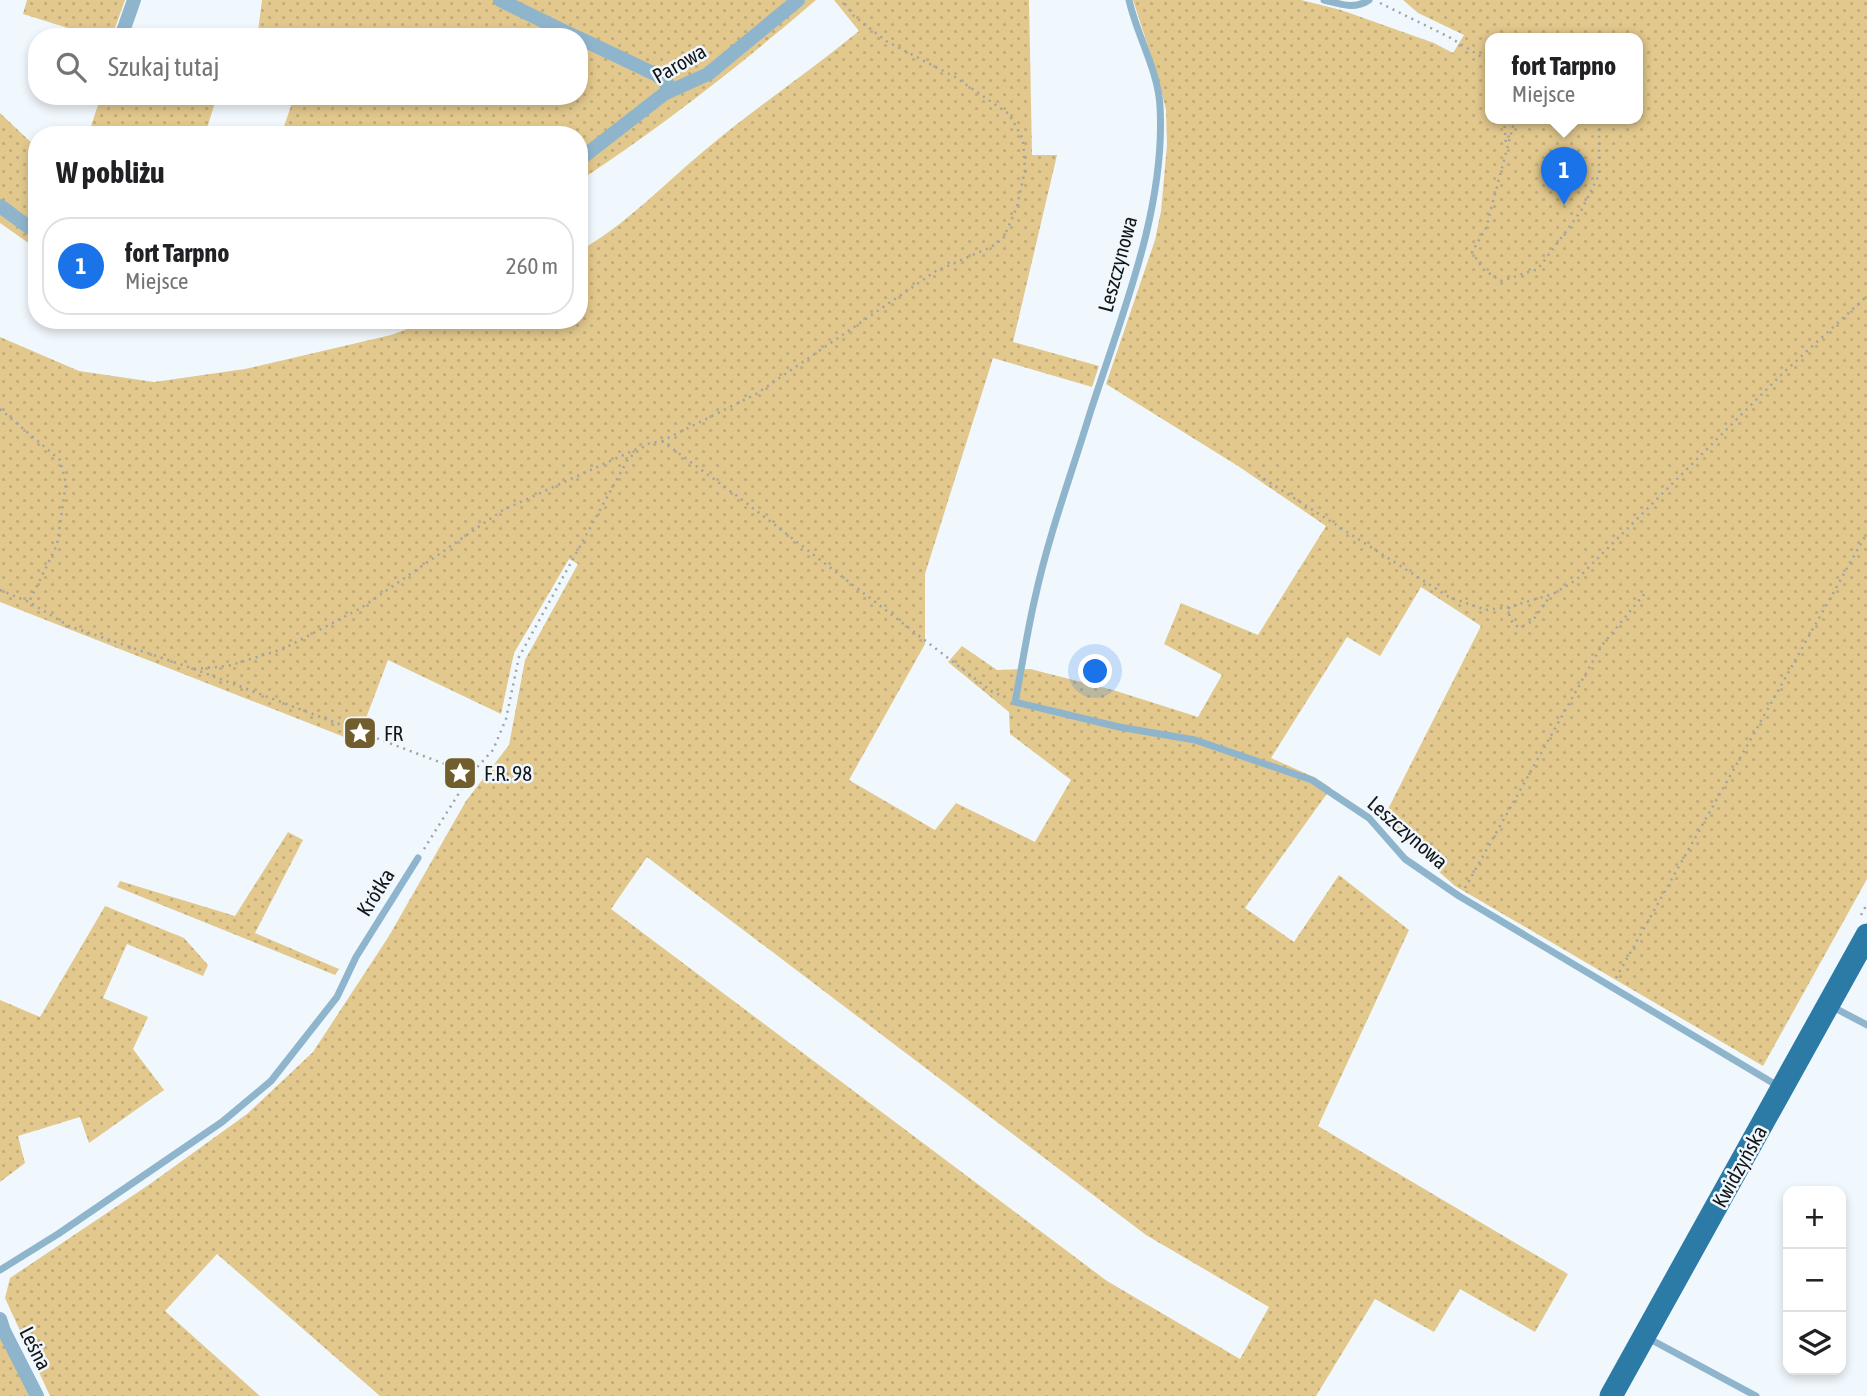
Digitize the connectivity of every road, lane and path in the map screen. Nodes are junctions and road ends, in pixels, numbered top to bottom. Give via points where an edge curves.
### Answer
1 (134, 0) edge
2 (500, 0) edge
3 (798, 0) edge
4 (842, 0) edge
5 (1129, 0) edge
6 (1324, 0) edge
7 (1372, 0) edge
8 (124, 28) edge
9 (559, 28) edge
10 (588, 42) edge
11 (1485, 59) edge
12 (673, 89) junction
13 (1504, 124) edge
14 (1513, 124) edge
15 (1599, 124) edge
16 (1506, 146) junction
17 (588, 153) edge
18 (0, 206) edge
19 (28, 226) edge
20 (1867, 296) edge
21 (0, 409) edge
22 (662, 441) junction
23 (646, 444) junction
24 (1258, 475) dead end
25 (1867, 533) edge
26 (0, 590) edge
27 (1646, 592) dead end
28 (1553, 594) junction
29 (29, 602) junction
30 (1509, 607) junction
31 (194, 670) junction
32 (1015, 702) junction
33 (471, 774) junction
34 (418, 858) joint
35 (1466, 887) dead end
36 (1867, 935) edge
37 (1614, 982) dead end
38 (1828, 1005) junction
39 (1867, 1025) edge
40 (1782, 1088) junction
41 (0, 1270) edge
42 (0, 1319) edge
43 (1644, 1336) junction
44 (37, 1396) edge
45 (1611, 1396) edge
46 (1756, 1396) edge

1 - 8 street
2 - 9 street
3 - 12 street, Parowa via 708,74
4 - 22 path via 854,16 886,41 956,76 1009,114 1023,139 1025,170 1017,207 1003,239 936,271 756,394
5 - 32 lane, Leszczynowa via 1160,104 1159,166 1138,263 1035,596
6 - 7 lane via 1361,6
7 - 11 path
10 - 12 street via 657,75
12 - 17 street, Parowa
13 - 16 path
14 - 16 path
15 - 16 path via 1599,175 1581,211 1538,269 1501,281 1484,270 1472,252 1486,228
18 - 19 street
20 - 28 path via 1576,580
21 - 29 path via 60,460 66,483 57,545
22 - 23 path
22 - 32 path via 991,691
23 - 31 path via 503,510 361,608 283,649 228,666
23 - 33 path, Krótka via 622,468 519,657 506,719 493,750
24 - 30 path via 1449,597 1486,610
25 - 37 path
26 - 29 path
27 - 35 path via 1602,645
28 - 30 path
28 - 30 path via 1525,626 1512,622
29 - 31 path via 69,626
31 - 33 path
32 - 40 lane, Leszczynowa via 1195,740 1312,780 1369,818 1405,859 1459,896
33 - 34 path, Krótka
34 - 41 lane, Krótka via 356,957 337,997 271,1081 222,1122
36 - 38 main road, Kwidzyńska
38 - 39 lane
38 - 40 main road, Kwidzyńska
40 - 43 main road, Kwidzyńska
42 - 44 street, Leśna
43 - 45 main road, Kwidzyńska
43 - 46 lane

